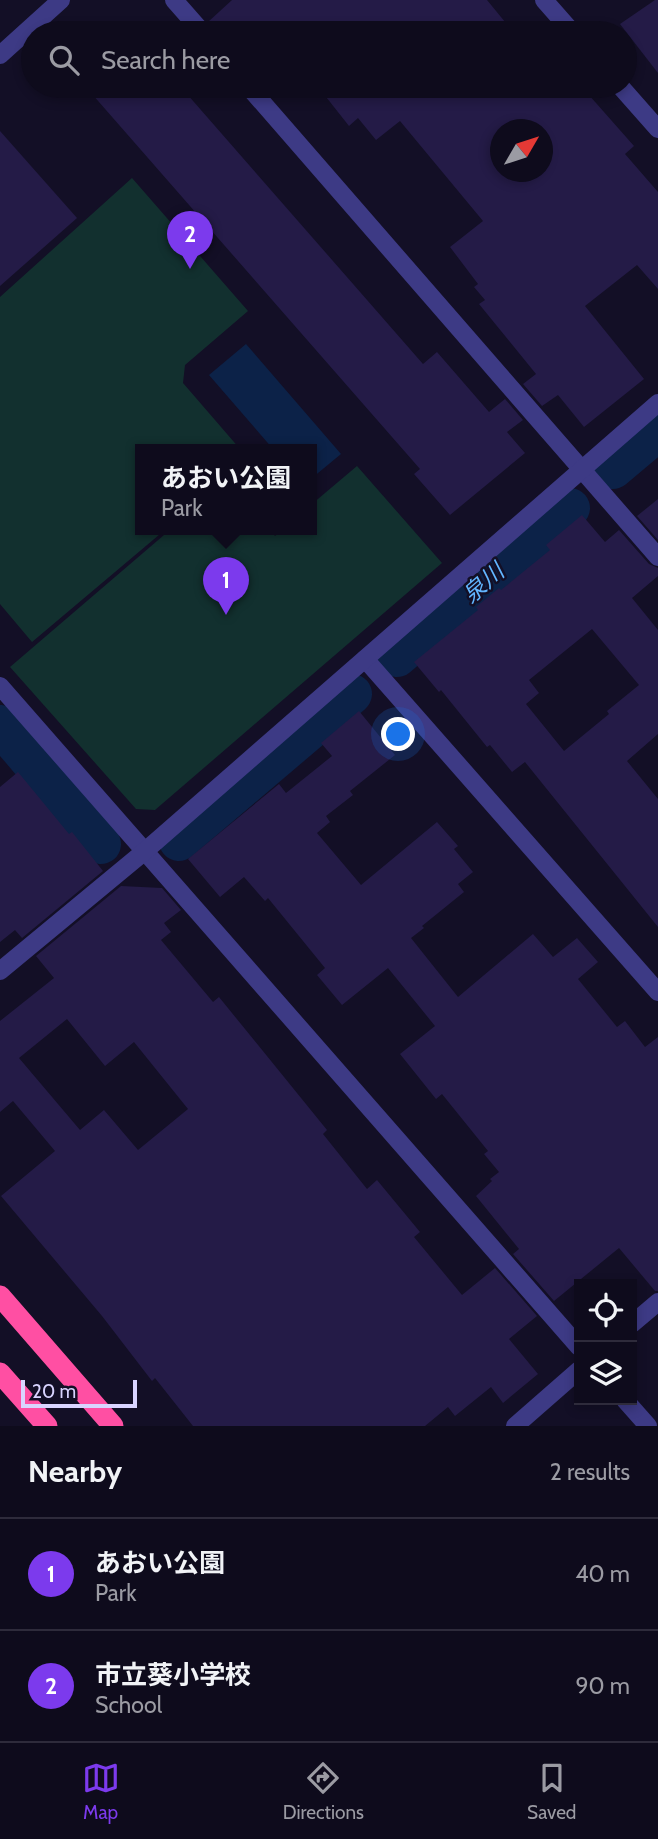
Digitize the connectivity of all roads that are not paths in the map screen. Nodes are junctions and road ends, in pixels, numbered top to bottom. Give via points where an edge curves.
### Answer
1 (61, 0) edge
2 (174, 0) edge
3 (544, 0) edge
4 (38, 21) edge
5 (192, 21) edge
6 (562, 21) edge
7 (21, 36) edge
8 (0, 55) edge
9 (258, 98) edge
10 (631, 98) edge
11 (658, 129) edge
12 (658, 403) edge
13 (582, 469) junction
14 (658, 557) edge
15 (365, 659) junction
16 (0, 686) edge
17 (145, 851) junction
18 (0, 971) edge
19 (658, 992) edge
20 (0, 1296) edge
21 (658, 1302) edge
22 (637, 1321) edge
23 (575, 1342) edge
24 (0, 1373) edge
25 (574, 1374) edge
26 (629, 1405) edge
27 (47, 1426) edge
28 (113, 1426) edge
29 (515, 1426) edge
30 (648, 1426) edge

1 - 4 street
2 - 5 street
3 - 6 street
7 - 8 street
9 - 13 street
10 - 11 street
12 - 13 street
13 - 14 street
13 - 15 street
15 - 17 street
15 - 19 street
16 - 17 street
17 - 18 street
17 - 23 street
20 - 28 highway
21 - 22 street
24 - 27 highway
25 - 29 street
26 - 30 street

